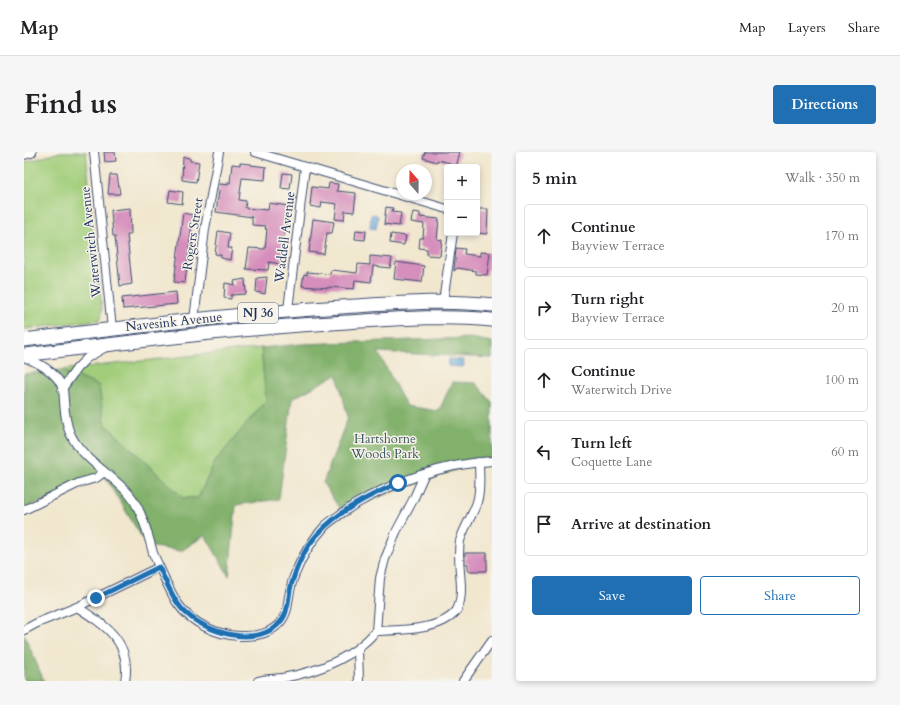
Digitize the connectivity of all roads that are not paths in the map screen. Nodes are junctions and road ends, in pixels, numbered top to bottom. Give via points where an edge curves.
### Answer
1 (31, 152) edge
2 (94, 152) edge
3 (219, 152) edge
4 (255, 152) edge
5 (24, 154) edge
6 (305, 166) junction
7 (444, 208) edge
8 (453, 236) edge
9 (443, 302) junction
10 (492, 305) edge
11 (288, 310) junction
12 (194, 320) junction
13 (492, 320) edge
14 (112, 329) junction
15 (24, 340) edge
16 (111, 344) junction
17 (24, 356) edge
18 (62, 388) junction
19 (492, 461) edge
20 (479, 462) junction
21 (104, 472) junction
22 (424, 475) junction
23 (24, 510) edge
24 (159, 567) junction
25 (77, 607) junction
26 (24, 630) edge
27 (376, 631) junction
28 (492, 640) edge
29 (358, 649) junction
30 (125, 681) edge
31 (258, 681) edge
32 (359, 681) edge
33 (463, 681) edge

1 - 5 street
2 - 14 street, Waterwitch Avenue
3 - 12 street, Rogers Street via 205,229
4 - 6 street
6 - 7 street
6 - 11 street, Waddell Avenue
8 - 9 street
9 - 10 highway, Navesink Avenue / NJ 36
9 - 11 highway, Navesink Avenue / NJ 36
11 - 12 highway, Navesink Avenue / NJ 36
12 - 14 highway, Navesink Avenue / NJ 36
13 - 16 highway, Navesink Avenue / NJ 36 via 446,317 311,324
14 - 15 highway, Navesink Avenue / NJ 36
16 - 17 highway, Navesink Avenue / NJ 36
16 - 18 street via 87,358
17 - 18 street via 53,373
18 - 21 street via 71,436
19 - 20 street
20 - 22 street
20 - 27 street via 477,503 460,542 461,598 457,609 446,619 422,628
21 - 23 street
21 - 24 street via 133,500 142,517
22 - 24 street via 398,483 363,500 327,524 310,543 299,565 291,584 283,619 269,632 246,636 209,629 189,617 178,603
22 - 27 street via 396,532 380,578
24 - 25 street
25 - 26 street
25 - 30 street via 112,633 126,662
27 - 29 street
28 - 33 street
29 - 31 street via 311,671
29 - 32 street

